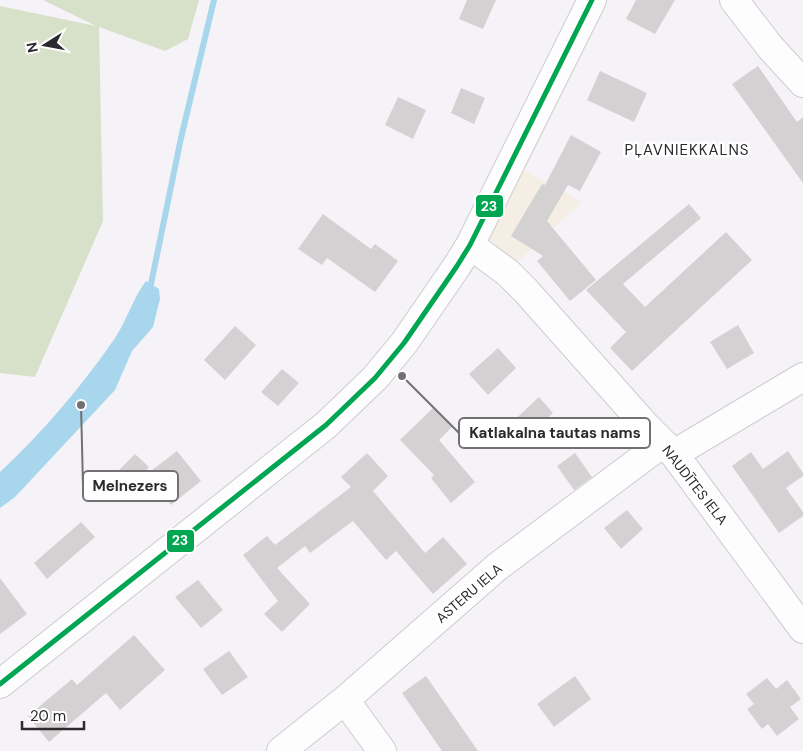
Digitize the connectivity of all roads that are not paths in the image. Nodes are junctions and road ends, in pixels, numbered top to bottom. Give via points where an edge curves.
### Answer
1 (592, 0) edge
2 (734, 0) edge
3 (803, 83) edge
4 (470, 245) junction
5 (803, 377) edge
6 (668, 448) junction
7 (803, 629) edge
8 (0, 684) edge
9 (345, 700) junction
10 (281, 751) edge
11 (382, 751) edge

1 - 4 street
2 - 3 street
4 - 6 street, NAUDĪTES IELA via 526,291
4 - 8 street via 404,343 375,378 326,425
5 - 6 street, ASTERU IELA
6 - 7 street, NAUDĪTES IELA
6 - 9 street, ASTERU IELA via 497,568
9 - 10 street, ASTERU IELA
9 - 11 street

